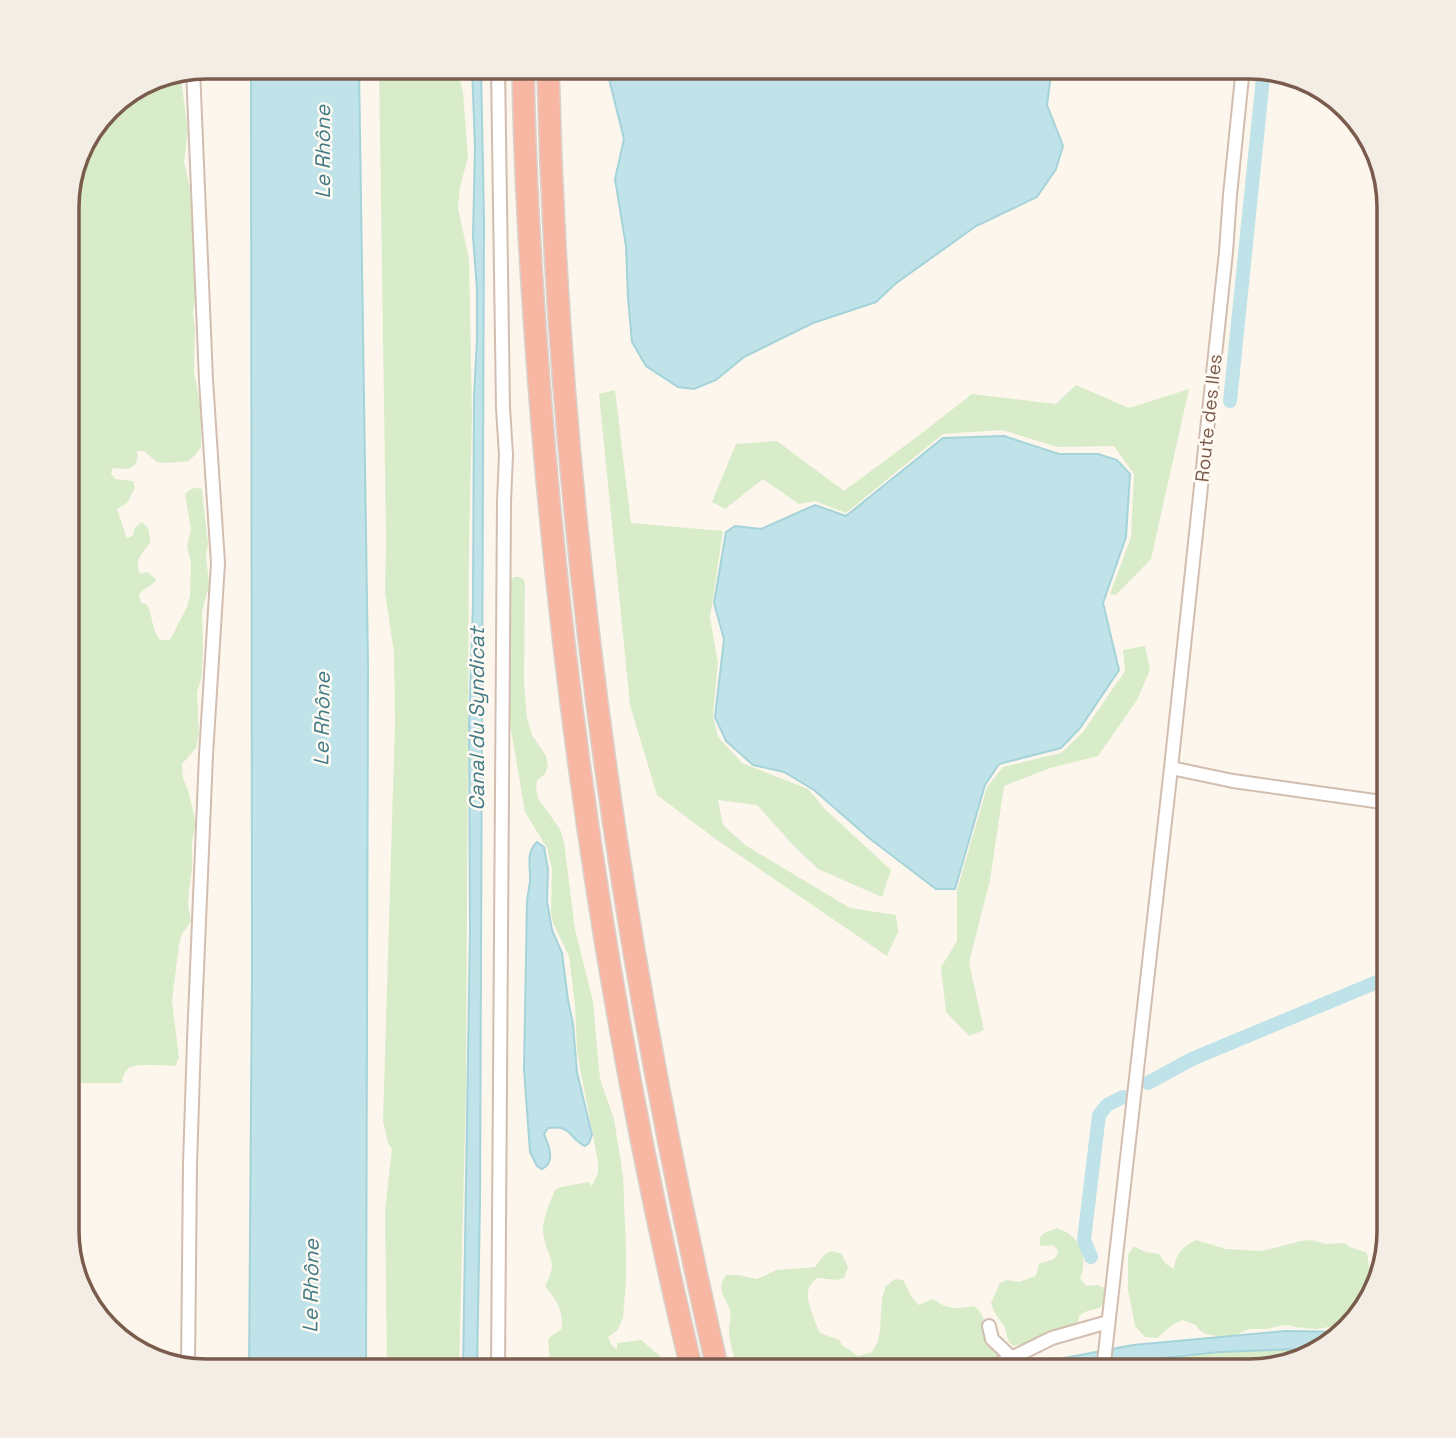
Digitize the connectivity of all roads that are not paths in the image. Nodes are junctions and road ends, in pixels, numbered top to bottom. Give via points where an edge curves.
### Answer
1 (498, 79) edge
2 (523, 79) edge
3 (548, 79) edge
4 (1242, 79) edge
5 (193, 80) edge
6 (1171, 768) junction
7 (1377, 801) edge
8 (989, 1326) dead end
9 (1108, 1327) junction
10 (188, 1358) edge
11 (1012, 1358) joint
12 (498, 1359) edge
13 (689, 1359) edge
14 (715, 1359) edge
15 (1104, 1359) edge

1 - 12 street via 506,455
2 - 13 highway via 537,358 570,698 623,1038
3 - 14 highway via 562,358 596,700 646,1025
4 - 6 street, Route des Iles
5 - 10 street via 218,563 194,1040
6 - 7 street
6 - 9 street, Route des Iles
8 - 11 street via 992,1339
9 - 11 street via 1052,1338
9 - 15 street, Route des Iles

